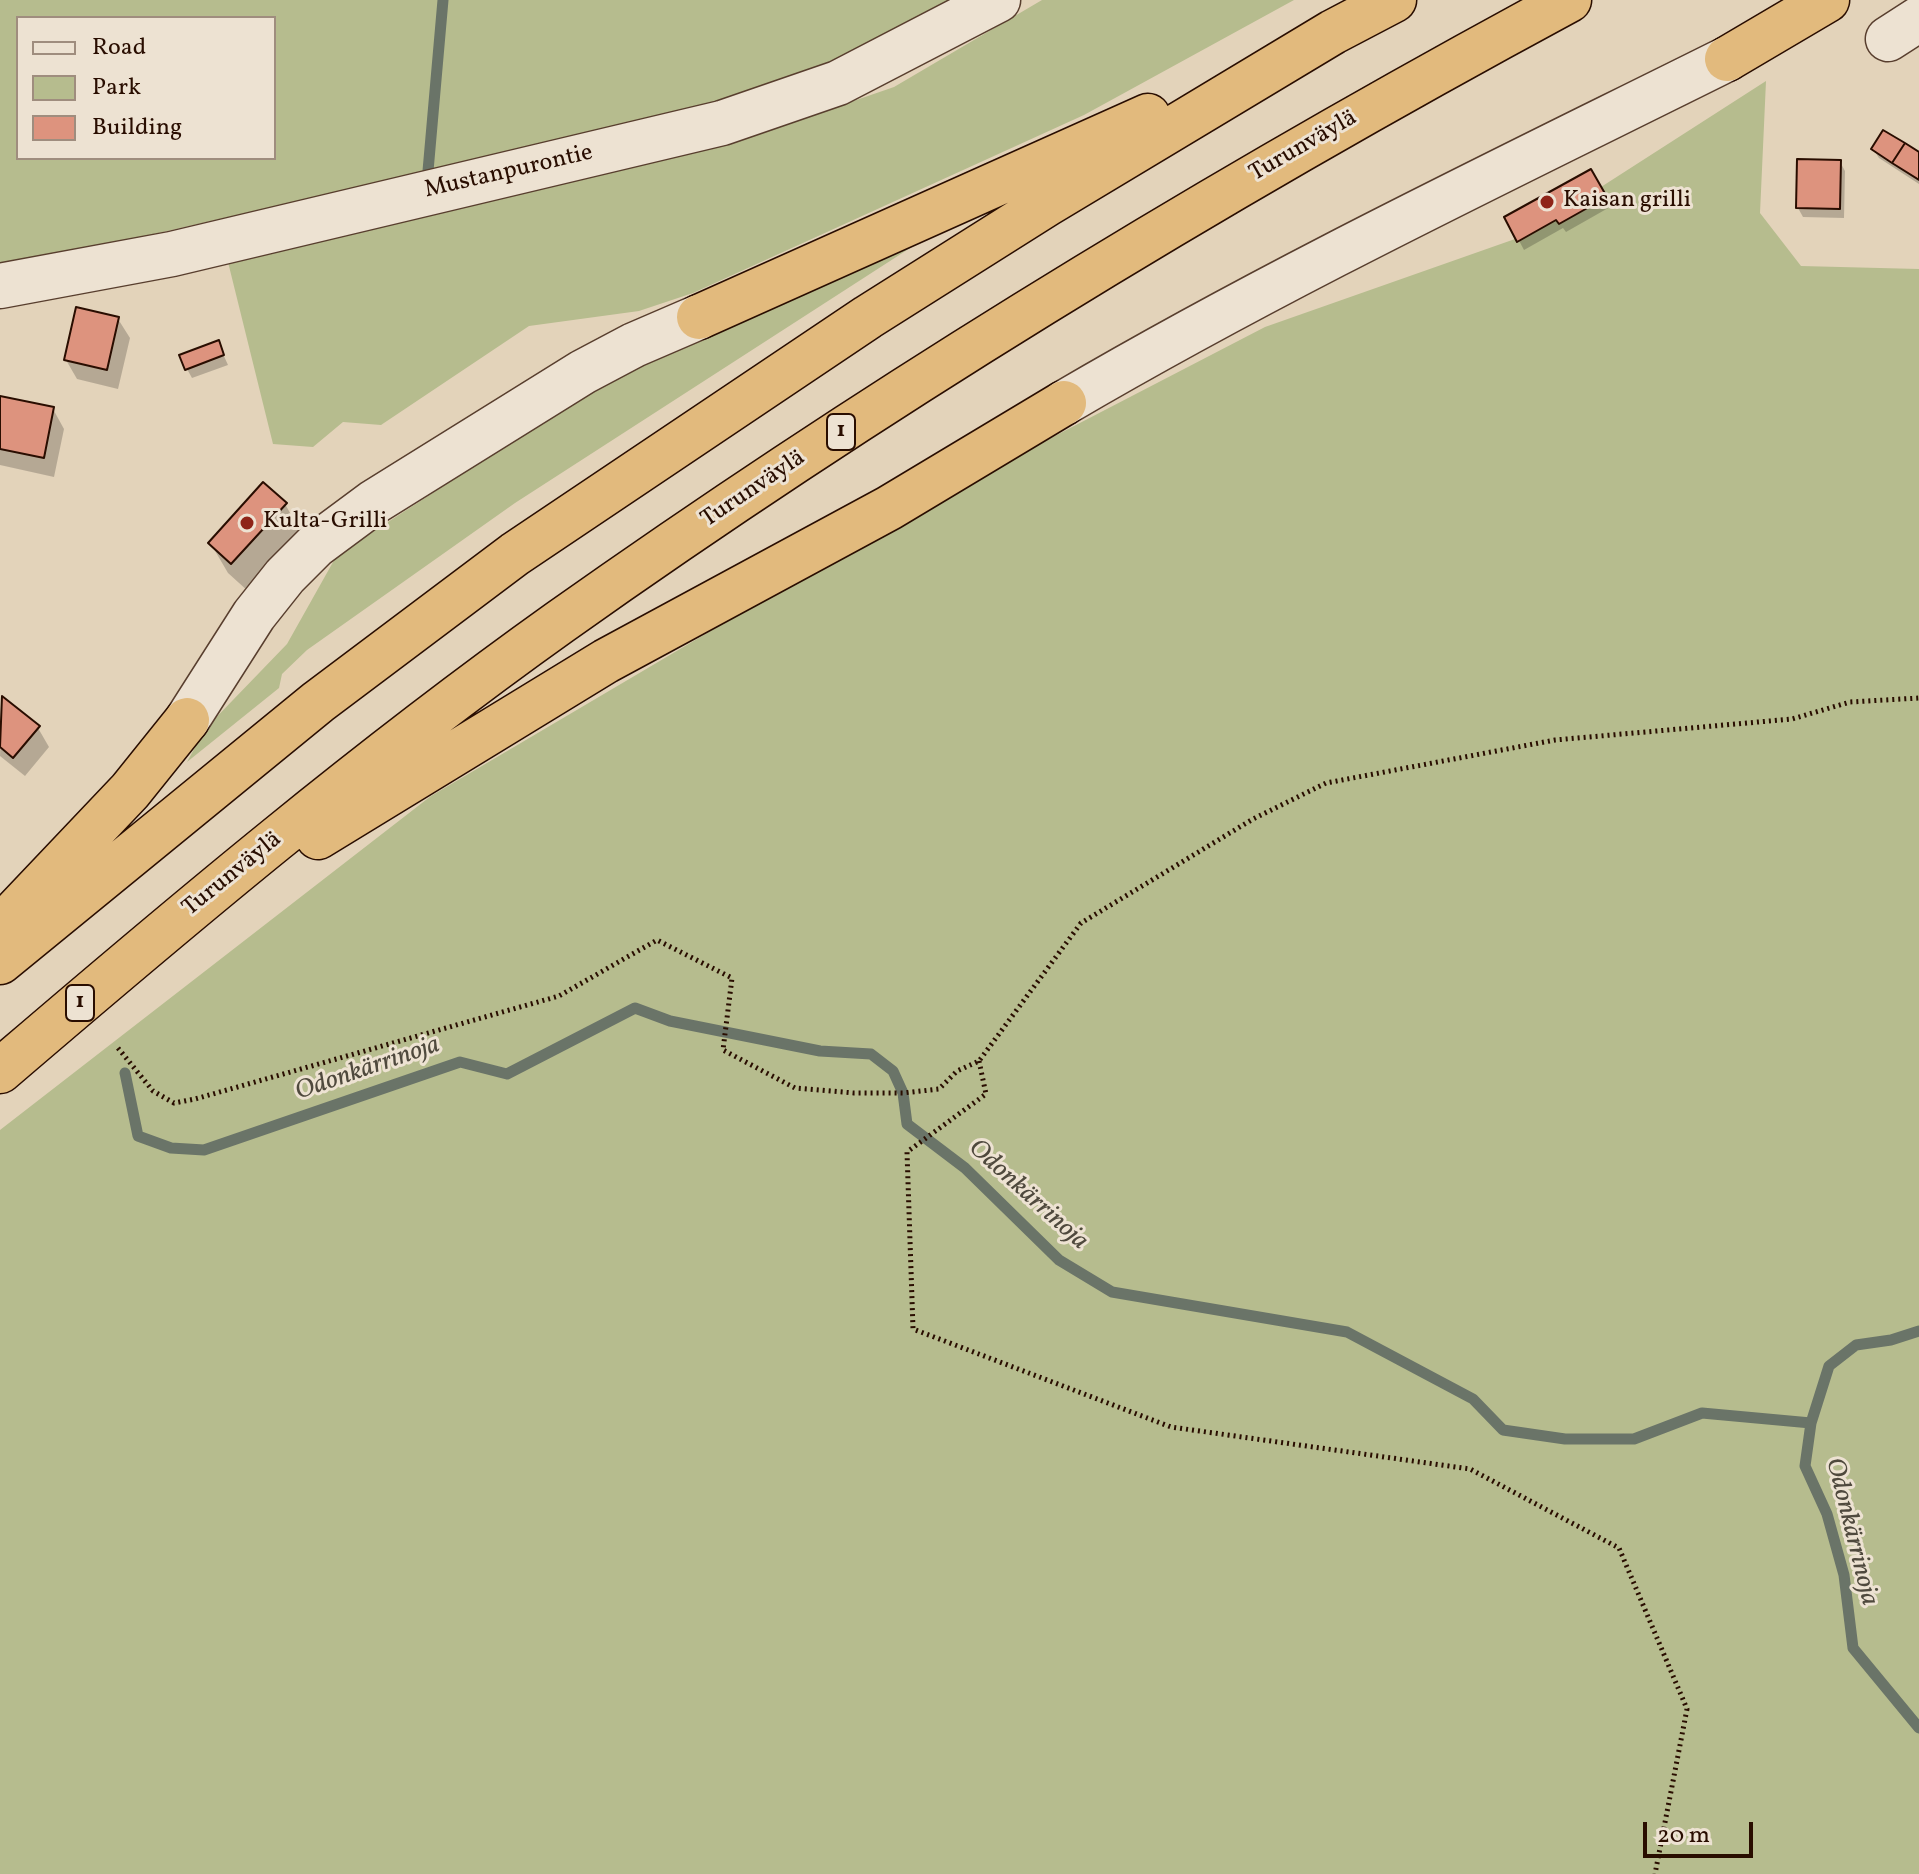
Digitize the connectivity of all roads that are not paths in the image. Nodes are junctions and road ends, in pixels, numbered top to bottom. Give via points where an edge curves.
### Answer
1 (998, 0) edge
2 (1394, 0) edge
3 (1569, 0) edge
4 (1827, 0) edge
5 (1333, 32) junction
6 (1727, 59) joint
7 (0, 286) edge
8 (699, 317) joint
9 (1064, 403) joint
10 (187, 720) joint
11 (0, 928) edge
12 (159, 935) junction
13 (0, 962) edge
14 (0, 1071) edge

1 - 7 street, Mustanpurontie via 838,83 722,123 172,254
2 - 5 highway
3 - 12 highway, Turunväylä / 1 via 1298,149 909,387 559,624 377,760
4 - 6 highway
5 - 8 highway
5 - 13 highway via 868,317 515,554 318,702
6 - 9 street via 1283,280
8 - 10 street via 583,372 374,502 316,545 254,615
9 - 12 highway via 889,508 606,661
10 - 11 highway via 130,791
12 - 14 highway, Turunväylä / 1

